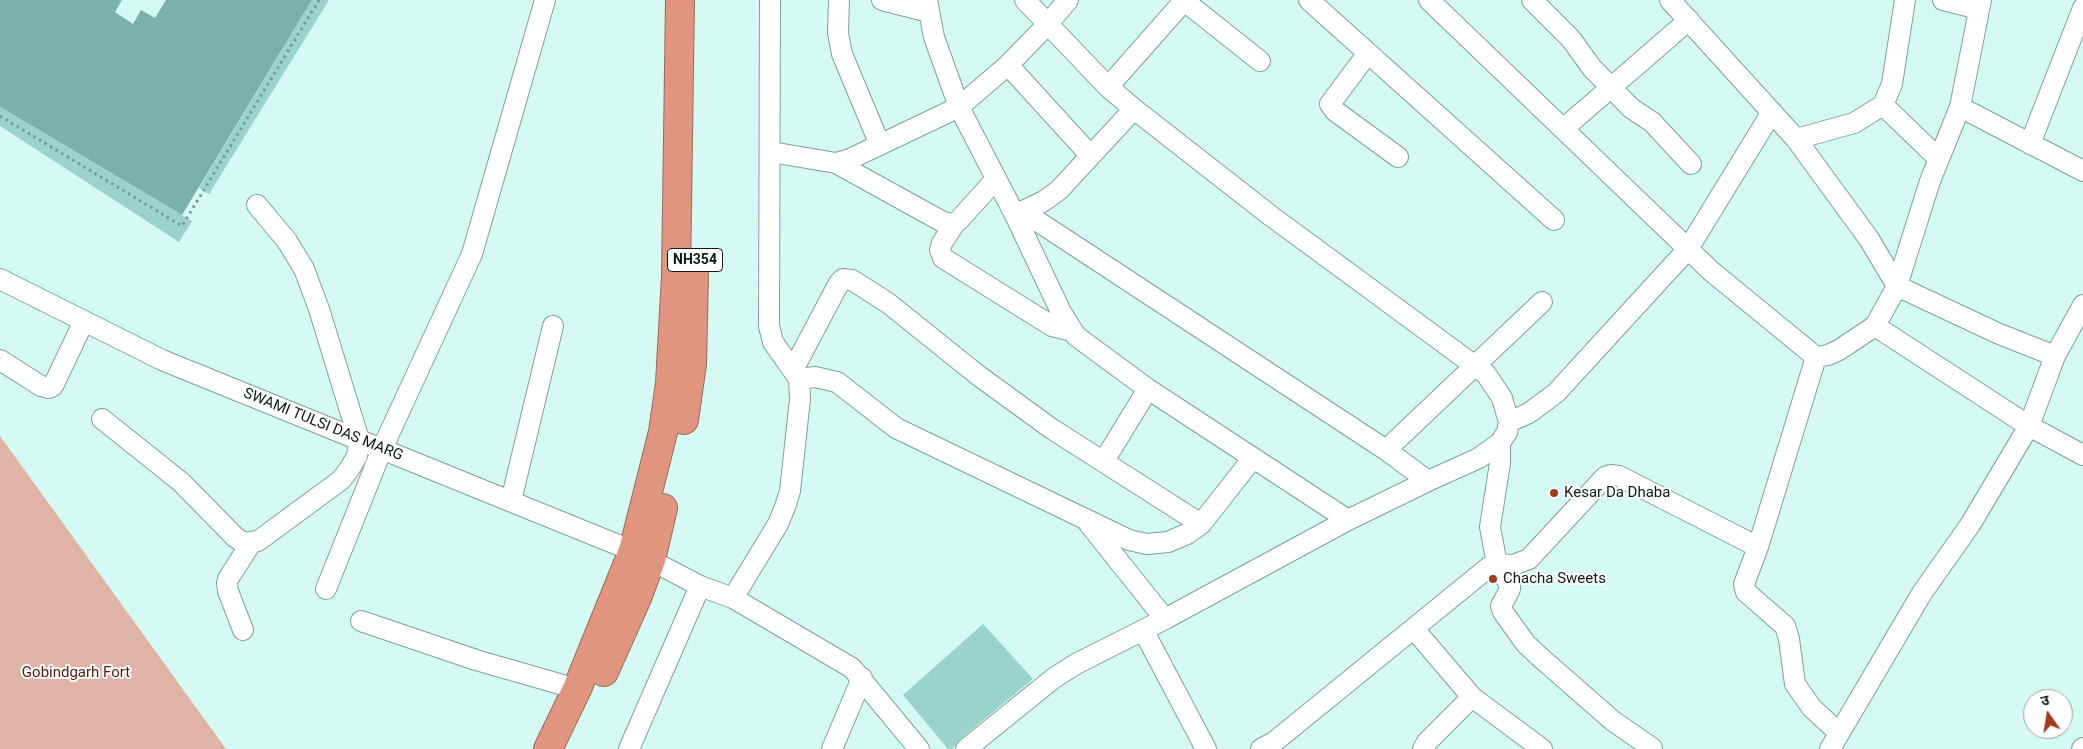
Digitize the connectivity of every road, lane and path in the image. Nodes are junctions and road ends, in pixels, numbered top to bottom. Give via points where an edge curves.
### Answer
1 (319, 0) edge
2 (545, 0) edge
3 (680, 0) edge
4 (698, 0) edge
5 (770, 0) edge
6 (838, 0) edge
7 (882, 0) edge
8 (1025, 0) edge
9 (1068, 0) edge
10 (1309, 0) edge
11 (1429, 0) edge
12 (1532, 0) edge
13 (1670, 0) edge
14 (1905, 0) edge
15 (1943, 0) edge
16 (1183, 1) edge
17 (1980, 4) edge
18 (928, 6) edge
19 (2083, 8) edge
20 (1689, 20) junction
21 (1047, 25) junction
22 (1368, 53) junction
23 (1260, 61) dead end
24 (1008, 65) junction
25 (1108, 87) junction
26 (1612, 87) junction
27 (1883, 105) junction
28 (959, 107) junction
29 (1960, 107) junction
30 (1134, 109) junction
31 (1772, 112) junction
32 (0, 116) edge
33 (1563, 129) junction
34 (1796, 139) junction
35 (2030, 144) junction
36 (880, 145) junction
37 (771, 152) junction
38 (1090, 154) junction
39 (1398, 157) dead end
40 (1939, 159) junction
41 (836, 163) junction
42 (1691, 164) dead end
43 (2083, 171) edge
44 (996, 179) junction
45 (257, 205) dead end
46 (1019, 213) junction
47 (1554, 220) dead end
48 (955, 223) junction
49 (1688, 249) junction
50 (0, 278) edge
51 (1897, 286) junction
52 (1542, 302) dead end
53 (2083, 305) edge
54 (84, 321) junction
55 (553, 326) dead end
56 (1875, 326) junction
57 (1072, 330) junction
58 (2076, 334) edge
59 (2055, 356) junction
60 (1816, 357) junction
61 (0, 360) edge
62 (1475, 366) junction
63 (796, 375) junction
64 (1148, 389) junction
65 (102, 419) dead end
66 (1509, 422) junction
67 (2029, 426) junction
68 (359, 440) junction
69 (1500, 443) junction
70 (382, 449) junction
71 (1386, 450) junction
72 (2083, 455) edge
73 (1253, 458) junction
74 (1104, 461) junction
75 (1428, 480) junction
76 (511, 501) junction
77 (1085, 518) junction
78 (1348, 520) junction
79 (1201, 524) junction
80 (251, 543) junction
81 (1758, 547) junction
82 (642, 556) junction
83 (1498, 564) junction
84 (700, 586) junction
85 (326, 589) dead end
86 (733, 598) junction
87 (1165, 619) junction
88 (362, 621) dead end
89 (1414, 629) junction
90 (243, 630) dead end
91 (1143, 630) junction
92 (862, 678) junction
93 (577, 689) junction
94 (1472, 697) junction
95 (1834, 741) edge
96 (1272, 747) edge
97 (1652, 748) dead end
98 (548, 749) edge
99 (569, 749) edge
100 (629, 749) edge
101 (832, 749) edge
102 (919, 749) edge
103 (966, 749) edge
104 (1206, 749) edge
105 (1423, 749) edge
106 (1542, 749) edge

1 - 32 path via 182,226
2 - 70 street via 472,254
3 - 82 highway, NH354 via 676,276 670,383
4 - 82 highway, NH354 via 692,364 678,454 661,517
5 - 37 street
6 - 36 street via 842,54
7 - 18 street
8 - 21 street
9 - 21 street
10 - 22 street
11 - 33 street
12 - 26 street
13 - 20 street
14 - 27 street via 1892,84
15 - 17 street
16 - 23 street
16 - 25 street
17 - 29 street
18 - 28 street via 934,37
19 - 35 street
20 - 26 street
20 - 31 street
21 - 24 street
21 - 25 street
22 - 39 street via 1330,104
22 - 47 street
24 - 28 street
24 - 38 street
25 - 30 street
26 - 33 street
26 - 42 street via 1631,108 1652,122
27 - 34 street via 1854,122
27 - 40 street
28 - 36 street
28 - 44 street
29 - 35 street
29 - 40 street
30 - 38 street
30 - 62 street via 1271,216
31 - 34 street
31 - 49 street
33 - 49 street
34 - 51 street via 1869,239
35 - 43 street
36 - 41 street
37 - 41 street
37 - 63 street via 769,326 773,342
38 - 46 street via 1059,190
40 - 51 street
41 - 48 street via 943,222
44 - 46 street
44 - 48 street
45 - 68 street via 287,241 304,269
46 - 57 street via 1061,312
46 - 71 street
48 - 57 street via 942,243 943,258 1052,326
49 - 60 street via 1710,271
49 - 66 street via 1556,393 1529,413
50 - 54 street, SWAMI TULSI DAS MARG
51 - 56 street
51 - 59 street
52 - 62 street
53 - 58 street
54 - 61 street via 53,386 49,388
54 - 68 street, SWAMI TULSI DAS MARG via 162,360
55 - 76 street
56 - 60 street via 1839,350
56 - 67 street
57 - 64 street
58 - 59 street
59 - 67 street
60 - 81 street
62 - 66 street via 1496,387
62 - 71 street
63 - 74 street via 839,283 843,279 852,280 888,303 1023,408
63 - 77 street via 837,382 896,428
63 - 86 street via 799,408 790,491 778,524
64 - 73 street
64 - 74 street
65 - 80 street via 181,482 235,536 244,543
66 - 69 street
67 - 72 street
67 - 95 street via 1970,525 1922,593
68 - 70 street, SWAMI TULSI DAS MARG
68 - 80 street via 356,456 340,480
69 - 75 street via 1479,458
69 - 83 street via 1490,527
70 - 76 street, SWAMI TULSI DAS MARG
70 - 85 street
71 - 75 street
73 - 78 street
73 - 79 street
74 - 79 street
75 - 78 street
76 - 82 street, SWAMI TULSI DAS MARG
77 - 79 street via 1129,540 1147,544 1168,542
77 - 87 street
78 - 87 street
80 - 90 street via 227,584
81 - 83 street via 1619,476 1611,475 1604,477 1529,559 1513,566
81 - 95 street via 1744,584 1746,592 1785,626 1795,684
82 - 84 street, SWAMI TULSI DAS MARG
82 - 93 highway, NH354
82 - 99 highway, NH354 via 637,598
83 - 89 street via 1489,567
83 - 97 street via 1510,585 1501,606 1502,612 1526,644 1613,721
84 - 86 street, SWAMI TULSI DAS MARG
84 - 100 street
86 - 92 street, SWAMI TULSI DAS MARG via 842,660
87 - 91 street
88 - 93 street via 476,660
89 - 94 street
89 - 96 street
91 - 103 street via 1054,678
91 - 104 street
92 - 101 street
92 - 102 street, SWAMI TULSI DAS MARG
93 - 98 highway, NH354
94 - 105 street
94 - 106 street

